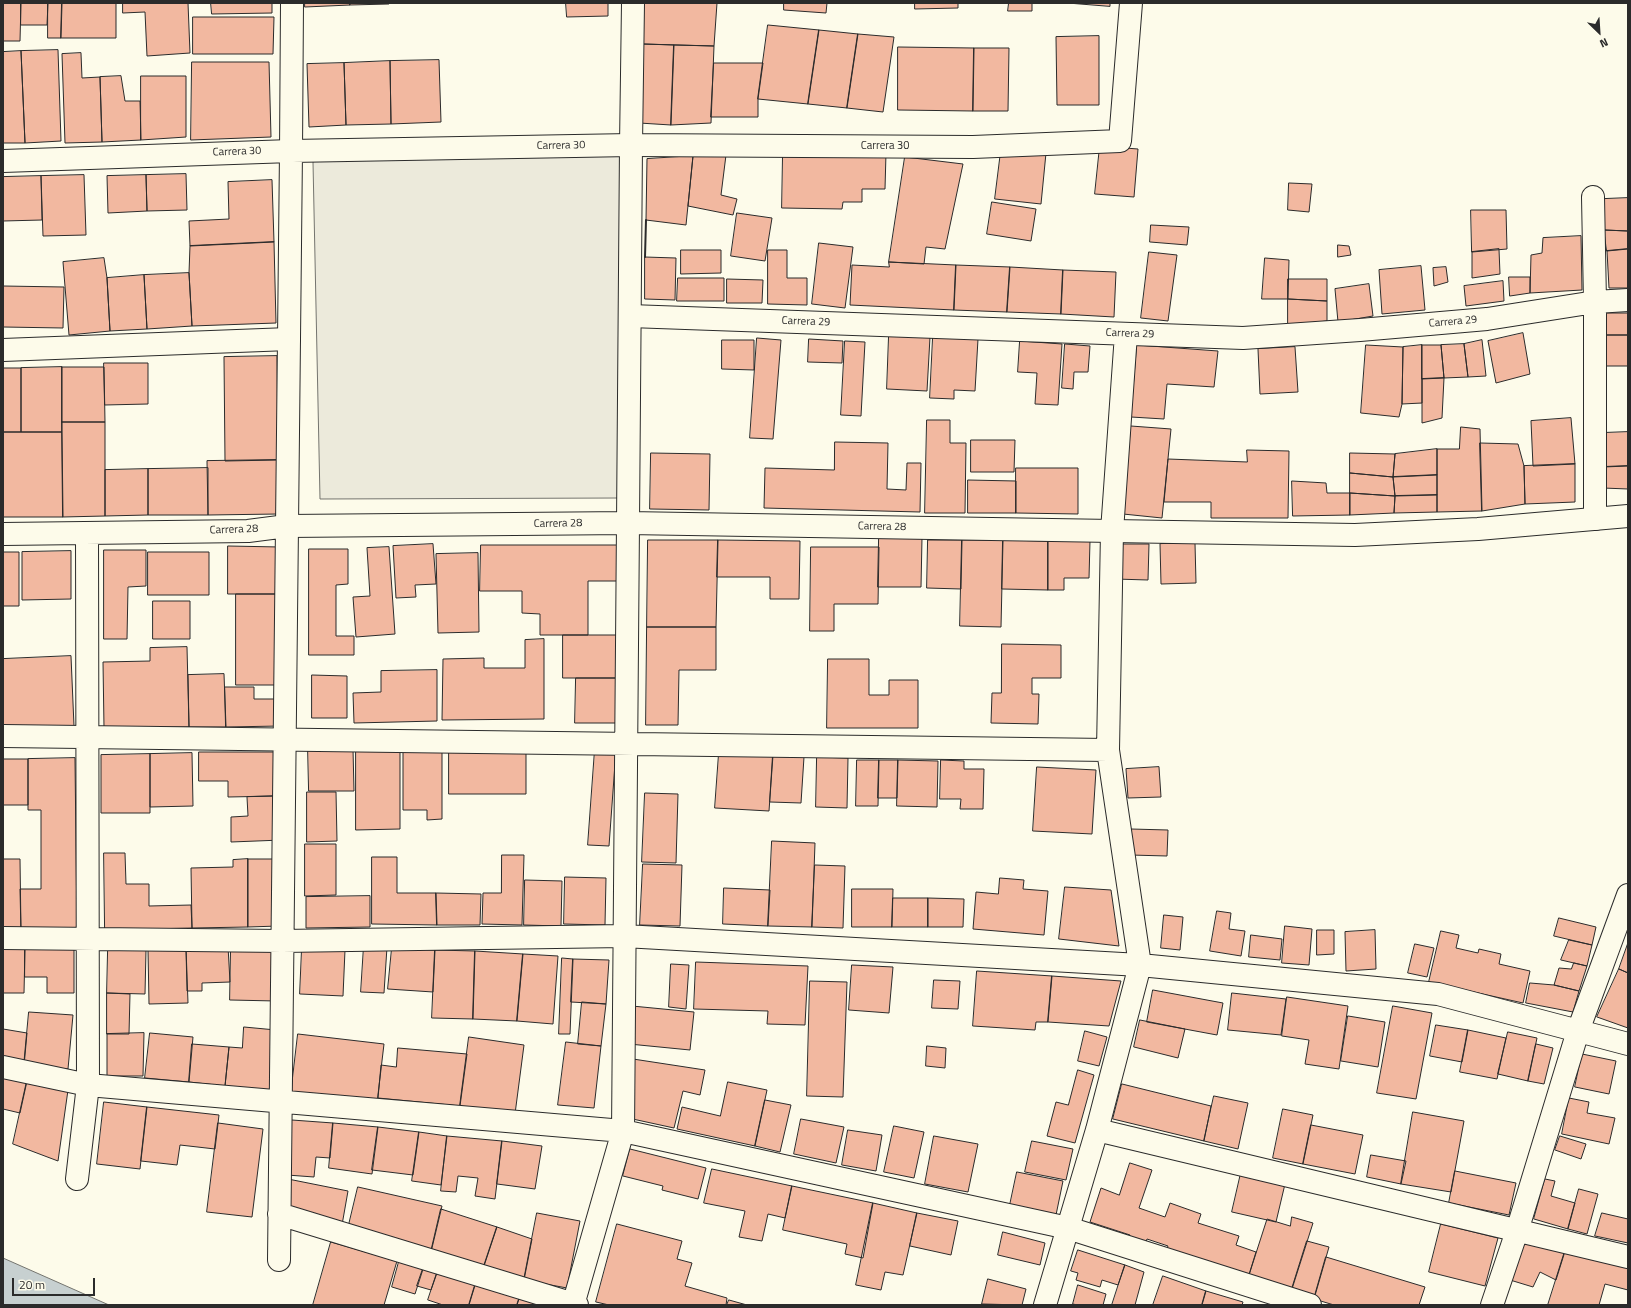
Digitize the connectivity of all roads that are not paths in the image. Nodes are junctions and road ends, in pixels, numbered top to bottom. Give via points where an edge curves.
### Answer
1 (292, 3) edge
2 (633, 3) edge
3 (1131, 3) edge
4 (631, 144) junction
5 (291, 150) junction
6 (3, 161) edge
7 (1593, 197) dead end
8 (1628, 300) edge
9 (1595, 302) junction
10 (630, 316) junction
11 (1126, 334) junction
12 (289, 339) junction
13 (3, 350) edge
14 (1628, 516) edge
15 (1595, 518) junction
16 (628, 523) junction
17 (287, 526) junction
18 (1112, 531) junction
19 (87, 533) junction
20 (3, 534) edge
21 (3, 736) edge
22 (87, 737) junction
23 (284, 740) junction
24 (626, 744) junction
25 (1108, 750) junction
26 (1628, 896) edge
27 (624, 936) junction
28 (3, 938) edge
29 (87, 939) junction
30 (282, 941) junction
31 (1140, 965) junction
32 (1578, 1031) junction
33 (1628, 1044) edge
34 (3, 1067) edge
35 (88, 1085) junction
36 (280, 1101) junction
37 (1097, 1130) junction
38 (622, 1131) junction
39 (76, 1179) dead end
40 (279, 1214) junction
41 (1068, 1228) junction
42 (1518, 1231) junction
43 (1628, 1257) edge
44 (279, 1260) dead end
45 (574, 1305) edge
46 (1045, 1305) edge
47 (1310, 1305) edge
48 (1492, 1305) edge

1 - 5 street
2 - 4 street
3 - 4 street, Carrera 30 via 1120,141 973,147
4 - 5 street, Carrera 30
4 - 10 street
5 - 6 street, Carrera 30
5 - 12 street
7 - 9 street
8 - 9 street, Carrera 29
9 - 11 street, Carrera 29 via 1487,319 1244,338
9 - 15 street
10 - 11 street, Carrera 29
10 - 16 street
11 - 18 street
12 - 13 street
12 - 17 street
14 - 15 street, Carrera 28
15 - 18 street, Carrera 28 via 1478,529 1355,535
16 - 17 street, Carrera 28
16 - 18 street, Carrera 28
16 - 24 street
17 - 19 street, Carrera 28 via 248,531
17 - 23 street
18 - 25 street
19 - 20 street, Carrera 28
19 - 22 street
21 - 22 street
22 - 23 street
22 - 29 street
23 - 24 street
23 - 30 street
24 - 25 street
24 - 27 street
25 - 31 street
26 - 32 street
27 - 30 street
27 - 31 street
27 - 38 street
28 - 29 street
29 - 30 street
29 - 35 street
30 - 36 street
31 - 32 street via 1438,994
31 - 37 street
32 - 33 street
32 - 42 street
34 - 35 street
35 - 36 street
35 - 39 street
36 - 38 street
36 - 40 street
37 - 41 street
37 - 42 street
38 - 41 street
38 - 45 street
40 - 44 street
40 - 45 street
41 - 46 street
41 - 47 street
42 - 43 street
42 - 48 street

